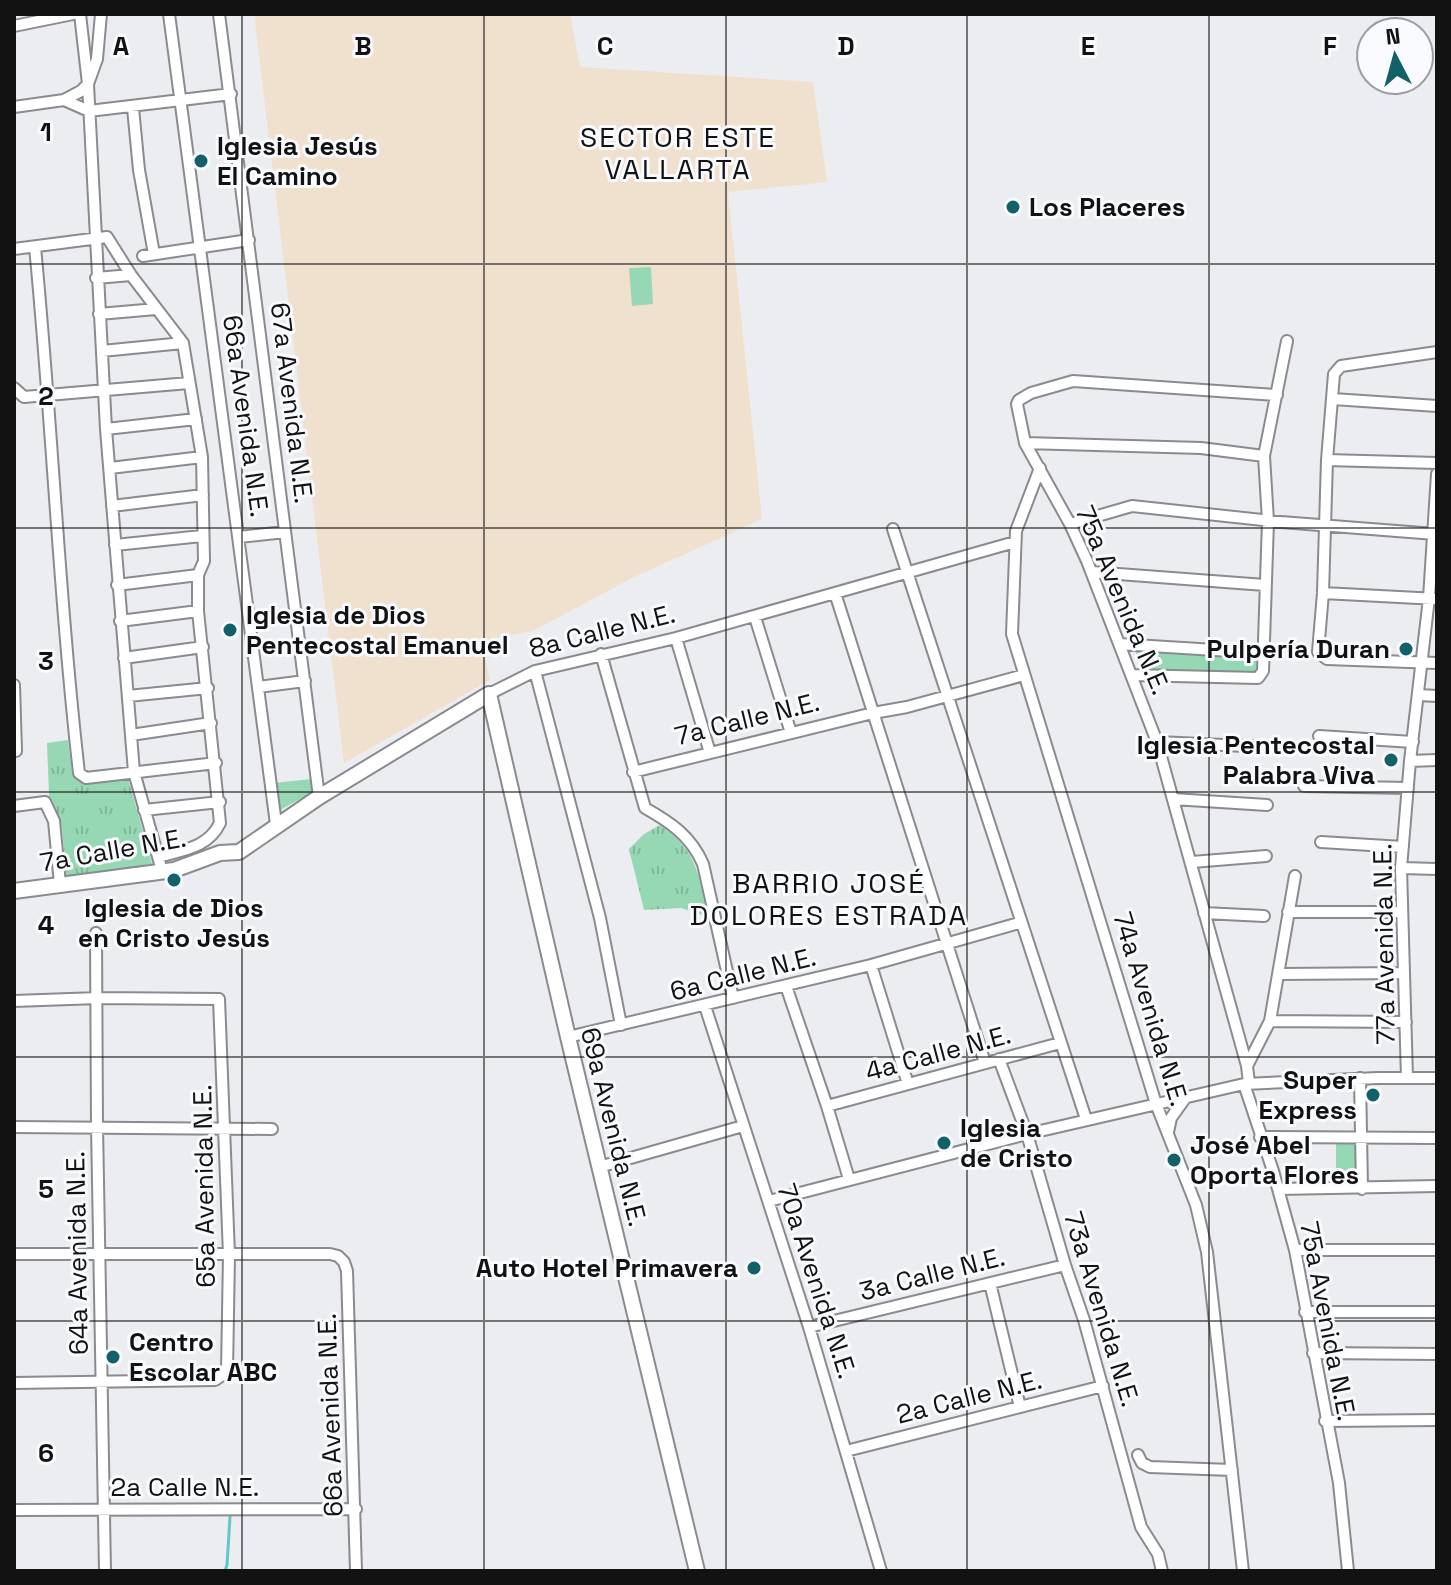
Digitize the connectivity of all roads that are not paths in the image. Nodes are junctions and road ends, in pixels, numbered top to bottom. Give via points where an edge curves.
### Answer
1 (73, 14) edge
2 (80, 14) edge
3 (101, 14) edge
4 (169, 14) edge
5 (219, 14) edge
6 (19, 22) edge
7 (88, 84) junction
8 (231, 94) junction
9 (64, 100) junction
10 (181, 102) junction
11 (14, 107) edge
12 (133, 108) junction
13 (95, 111) junction
14 (95, 213) junction
15 (107, 237) junction
16 (94, 239) junction
17 (249, 240) junction
18 (35, 247) junction
19 (201, 247) junction
20 (14, 249) edge
21 (131, 275) junction
22 (96, 278) junction
23 (156, 309) junction
24 (99, 314) junction
25 (1287, 341) dead end
26 (183, 343) junction
27 (102, 351) junction
28 (1437, 352) edge
29 (189, 383) junction
30 (14, 388) edge
31 (104, 390) junction
32 (49, 395) junction
33 (1277, 395) junction
34 (1333, 399) junction
35 (1437, 406) edge
36 (196, 419) junction
37 (106, 429) junction
38 (1025, 443) junction
39 (1264, 456) junction
40 (202, 457) junction
41 (1327, 460) junction
42 (1437, 463) edge
43 (110, 468) junction
44 (1040, 468) junction
45 (1437, 474) edge
46 (203, 495) junction
47 (112, 506) junction
48 (1268, 521) junction
49 (1070, 524) junction
50 (1327, 526) junction
51 (893, 529) dead end
52 (285, 532) junction
53 (1434, 534) edge
54 (202, 536) junction
55 (239, 537) junction
56 (1015, 542) junction
57 (115, 545) junction
58 (907, 572) junction
59 (1092, 572) junction
60 (198, 575) junction
61 (117, 585) junction
62 (1265, 585) junction
63 (835, 593) junction
64 (1323, 593) junction
65 (1433, 599) edge
66 (198, 611) junction
67 (755, 617) junction
68 (120, 621) junction
69 (676, 638) junction
70 (1119, 644) junction
71 (203, 647) junction
72 (1263, 653) junction
73 (601, 654) junction
74 (124, 658) junction
75 (1422, 662) junction
76 (1437, 663) edge
77 (535, 671) junction
78 (1024, 675) junction
79 (1131, 675) junction
80 (305, 681) junction
81 (14, 685) edge
82 (258, 687) junction
83 (208, 688) junction
84 (489, 694) junction
85 (1419, 695) junction
86 (128, 696) junction
87 (949, 696) junction
88 (1437, 696) edge
89 (873, 713) junction
90 (211, 723) junction
91 (791, 733) junction
92 (131, 735) junction
93 (1319, 736) dead end
94 (1157, 742) junction
95 (1413, 742) junction
96 (1268, 747) dead end
97 (15, 751) edge
98 (710, 753) junction
99 (1437, 760) edge
100 (1410, 761) junction
101 (216, 763) junction
102 (134, 772) junction
103 (633, 772) junction
104 (1304, 786) dead end
105 (1408, 788) junction
106 (319, 797) junction
107 (1173, 799) junction
108 (220, 802) junction
109 (1267, 805) dead end
110 (14, 806) edge
111 (144, 810) junction
112 (276, 824) junction
113 (1321, 842) dead end
114 (1403, 847) junction
115 (239, 852) joint
116 (1266, 856) dead end
117 (1192, 862) junction
118 (160, 864) junction
119 (1401, 868) junction
120 (1437, 869) edge
121 (1295, 876) dead end
122 (60, 884) junction
123 (14, 891) edge
124 (1288, 912) junction
125 (1401, 912) junction
126 (1204, 913) junction
127 (1264, 916) dead end
128 (1019, 923) junction
129 (96, 933) dead end
130 (946, 944) junction
131 (871, 965) junction
132 (1404, 973) junction
133 (1280, 974) junction
134 (786, 986) junction
135 (98, 998) junction
136 (733, 998) junction
137 (14, 1001) edge
138 (705, 1006) junction
139 (1270, 1021) junction
140 (1406, 1022) junction
141 (621, 1025) junction
142 (568, 1037) junction
143 (1060, 1043) junction
144 (999, 1059) junction
145 (985, 1063) junction
146 (1246, 1064) junction
147 (1360, 1078) junction
148 (1407, 1078) junction
149 (1437, 1078) edge
150 (908, 1084) junction
151 (1246, 1084) junction
152 (1186, 1097) junction
153 (1156, 1104) junction
154 (827, 1106) junction
155 (1086, 1119) junction
156 (97, 1126) junction
157 (743, 1126) junction
158 (14, 1127) edge
159 (226, 1129) junction
160 (272, 1129) dead end
161 (1167, 1133) junction
162 (1027, 1134) junction
163 (1260, 1137) junction
164 (1361, 1137) junction
165 (1437, 1138) edge
166 (599, 1167) junction
167 (849, 1179) junction
168 (1437, 1186) edge
169 (1278, 1189) junction
170 (1362, 1189) junction
171 (769, 1201) junction
172 (1295, 1250) junction
173 (1437, 1250) edge
174 (14, 1254) edge
175 (100, 1254) junction
176 (229, 1255) junction
177 (1065, 1265) junction
178 (990, 1283) junction
179 (1305, 1312) junction
180 (1437, 1312) edge
181 (809, 1327) junction
182 (1313, 1353) junction
183 (1437, 1354) edge
184 (102, 1381) junction
185 (14, 1383) edge
186 (1103, 1386) junction
187 (1020, 1407) junction
188 (1437, 1420) edge
189 (1325, 1421) junction
190 (846, 1451) junction
191 (1138, 1455) dead end
192 (1232, 1470) junction
193 (356, 1509) junction
194 (14, 1510) edge
195 (106, 1510) junction
196 (105, 1571) edge
197 (356, 1571) edge
198 (697, 1571) edge
199 (881, 1571) edge
200 (1162, 1571) edge
201 (1243, 1571) edge
202 (1348, 1571) edge

1 - 6 street
2 - 7 street
3 - 7 street via 97,59
4 - 10 street, 66a Avenida N.E.
5 - 8 street, 67a Avenida N.E.
7 - 9 street
7 - 13 street
8 - 10 street
8 - 17 street, 67a Avenida N.E.
9 - 11 street
9 - 13 street
10 - 12 street
10 - 19 street, 66a Avenida N.E.
12 - 13 street
12 - 19 street via 148,255
13 - 14 street
14 - 15 street
14 - 16 street
15 - 16 street
15 - 21 street
16 - 18 street
16 - 22 street
17 - 19 street
17 - 52 street, 67a Avenida N.E.
18 - 20 street
18 - 32 street
19 - 55 street, 66a Avenida N.E.
21 - 22 street
21 - 23 street
22 - 24 street
23 - 24 street
23 - 26 street
24 - 27 street
25 - 33 street
26 - 27 street
26 - 29 street
27 - 31 street
28 - 34 street via 1341,366 1334,374
29 - 31 street
29 - 36 street
30 - 32 street via 24,397
31 - 32 street
31 - 37 street
32 - 102 street via 79,773 86,778
33 - 38 street, 75a Avenida N.E. via 1073,381 1019,400
33 - 39 street
34 - 35 street
34 - 41 street
36 - 37 street
36 - 40 street
37 - 43 street
38 - 39 street via 1201,448
38 - 44 street, 75a Avenida N.E.
39 - 48 street
40 - 43 street
40 - 46 street
41 - 42 street
41 - 50 street
43 - 47 street
44 - 49 street, 75a Avenida N.E.
44 - 56 street, 74a Avenida N.E.
45 - 53 street, 77a Avenida N.E.
46 - 47 street
46 - 54 street
47 - 57 street
48 - 49 street via 1132,506
48 - 50 street
48 - 62 street
49 - 59 street, 75a Avenida N.E.
50 - 53 street
50 - 64 street
51 - 58 street
52 - 55 street
52 - 80 street, 67a Avenida N.E.
53 - 65 street, 77a Avenida N.E.
54 - 57 street
54 - 60 street via 204,561
55 - 82 street, 66a Avenida N.E.
56 - 58 street, 8a Calle N.E.
56 - 78 street, 74a Avenida N.E. via 1012,634
57 - 61 street
58 - 63 street, 8a Calle N.E.
58 - 87 street
59 - 62 street
59 - 70 street, 75a Avenida N.E.
60 - 61 street
60 - 66 street
61 - 68 street
62 - 72 street
63 - 67 street, 8a Calle N.E.
63 - 89 street
64 - 65 street
64 - 75 street via 1320,656
65 - 75 street, 77a Avenida N.E.
66 - 68 street
66 - 71 street
67 - 69 street, 8a Calle N.E.
67 - 91 street
68 - 74 street
69 - 73 street, 8a Calle N.E.
69 - 98 street
70 - 72 street
70 - 79 street, 75a Avenida N.E.
71 - 74 street
71 - 83 street
72 - 79 street via 1258,678
73 - 77 street, 8a Calle N.E.
73 - 103 street
74 - 86 street
75 - 76 street
75 - 85 street, 77a Avenida N.E.
77 - 84 street, 8a Calle N.E.
77 - 141 street via 600,918
78 - 87 street
78 - 153 street, 74a Avenida N.E.
79 - 94 street, 75a Avenida N.E.
80 - 82 street
80 - 106 street, 67a Avenida N.E.
81 - 97 street
82 - 112 street, 66a Avenida N.E.
83 - 86 street
83 - 90 street
84 - 106 street, 8a Calle N.E.
84 - 142 street, 69a Avenida N.E.
85 - 88 street
85 - 95 street, 77a Avenida N.E.
86 - 92 street
87 - 89 street
87 - 128 street
89 - 91 street, 7a Calle N.E.
89 - 130 street
90 - 92 street
90 - 101 street
91 - 98 street, 7a Calle N.E.
92 - 102 street
93 - 95 street
94 - 96 street
94 - 107 street, 75a Avenida N.E.
95 - 100 street, 77a Avenida N.E.
98 - 103 street, 7a Calle N.E.
99 - 100 street
100 - 105 street, 77a Avenida N.E.
101 - 102 street
101 - 108 street
102 - 111 street
103 - 136 street via 645,808 695,847 703,864
104 - 105 street
105 - 114 street, 77a Avenida N.E.
106 - 112 street, 8a Calle N.E.
107 - 109 street
107 - 117 street, 75a Avenida N.E.
108 - 111 street
108 - 118 street via 215,834
110 - 122 street via 45,802 54,821
111 - 118 street
112 - 115 street, 8a Calle N.E.
113 - 114 street
114 - 119 street, 77a Avenida N.E.
115 - 118 street, 7a Calle N.E. via 220,853 174,870
116 - 117 street
117 - 126 street, 75a Avenida N.E.
118 - 122 street, 7a Calle N.E.
119 - 120 street
119 - 125 street, 77a Avenida N.E.
121 - 124 street
122 - 123 street, 7a Calle N.E.
124 - 125 street
124 - 133 street
125 - 132 street, 77a Avenida N.E.
126 - 127 street
126 - 146 street, 75a Avenida N.E.
128 - 130 street, 6a Calle N.E.
128 - 143 street
129 - 135 street, 64a Avenida N.E.
130 - 131 street, 6a Calle N.E.
130 - 145 street
131 - 134 street, 6a Calle N.E.
131 - 150 street
132 - 133 street
132 - 140 street, 77a Avenida N.E.
133 - 139 street
134 - 136 street, 6a Calle N.E.
134 - 154 street
135 - 137 street
135 - 156 street, 64a Avenida N.E.
135 - 159 street, 65a Avenida N.E. via 219,999
136 - 138 street, 6a Calle N.E.
138 - 141 street, 6a Calle N.E.
138 - 157 street, 70a Avenida N.E.
139 - 140 street
139 - 146 street
140 - 148 street, 77a Avenida N.E.
141 - 142 street, 6a Calle N.E.
142 - 166 street, 69a Avenida N.E.
143 - 144 street, 4a Calle N.E.
143 - 155 street
144 - 145 street, 4a Calle N.E.
144 - 162 street, 73a Avenida N.E.
145 - 150 street, 4a Calle N.E.
146 - 151 street, 75a Avenida N.E.
147 - 148 street
147 - 151 street
147 - 164 street
148 - 149 street
150 - 154 street, 4a Calle N.E.
151 - 152 street
151 - 163 street, 75a Avenida N.E.
152 - 153 street
152 - 161 street
153 - 155 street
153 - 161 street, 74a Avenida N.E.
154 - 167 street
155 - 162 street
156 - 158 street
156 - 159 street
156 - 175 street, 64a Avenida N.E.
157 - 166 street
157 - 171 street, 70a Avenida N.E.
159 - 160 street
159 - 176 street, 65a Avenida N.E.
161 - 192 street, 74a Avenida N.E. via 1196,1205 1207,1252
162 - 167 street
162 - 177 street, 73a Avenida N.E.
163 - 164 street
163 - 169 street, 75a Avenida N.E.
164 - 165 street
164 - 170 street
166 - 198 street, 69a Avenida N.E.
167 - 171 street
168 - 170 street
169 - 170 street
169 - 172 street, 75a Avenida N.E.
171 - 181 street, 70a Avenida N.E.
172 - 173 street
172 - 179 street, 75a Avenida N.E.
174 - 175 street
175 - 176 street
175 - 184 street, 64a Avenida N.E.
176 - 184 street, 65a Avenida N.E. via 227,1372 215,1380
176 - 193 street, 66a Avenida N.E. via 330,1254 341,1259 347,1271
177 - 178 street, 3a Calle N.E.
177 - 186 street, 73a Avenida N.E.
178 - 181 street, 3a Calle N.E.
178 - 187 street
179 - 180 street
179 - 182 street, 75a Avenida N.E.
181 - 190 street, 70a Avenida N.E.
182 - 183 street
182 - 189 street, 75a Avenida N.E.
184 - 185 street
184 - 195 street, 64a Avenida N.E.
186 - 187 street, 2a Calle N.E.
186 - 200 street, 73a Avenida N.E. via 1141,1527
187 - 190 street, 2a Calle N.E.
188 - 189 street
189 - 202 street, 75a Avenida N.E. via 1339,1483
190 - 199 street, 70a Avenida N.E.
191 - 192 street via 1150,1467
192 - 201 street, 74a Avenida N.E.
193 - 195 street, 2a Calle N.E.
193 - 197 street, 66a Avenida N.E.
194 - 195 street, 2a Calle N.E.
195 - 196 street, 64a Avenida N.E.

